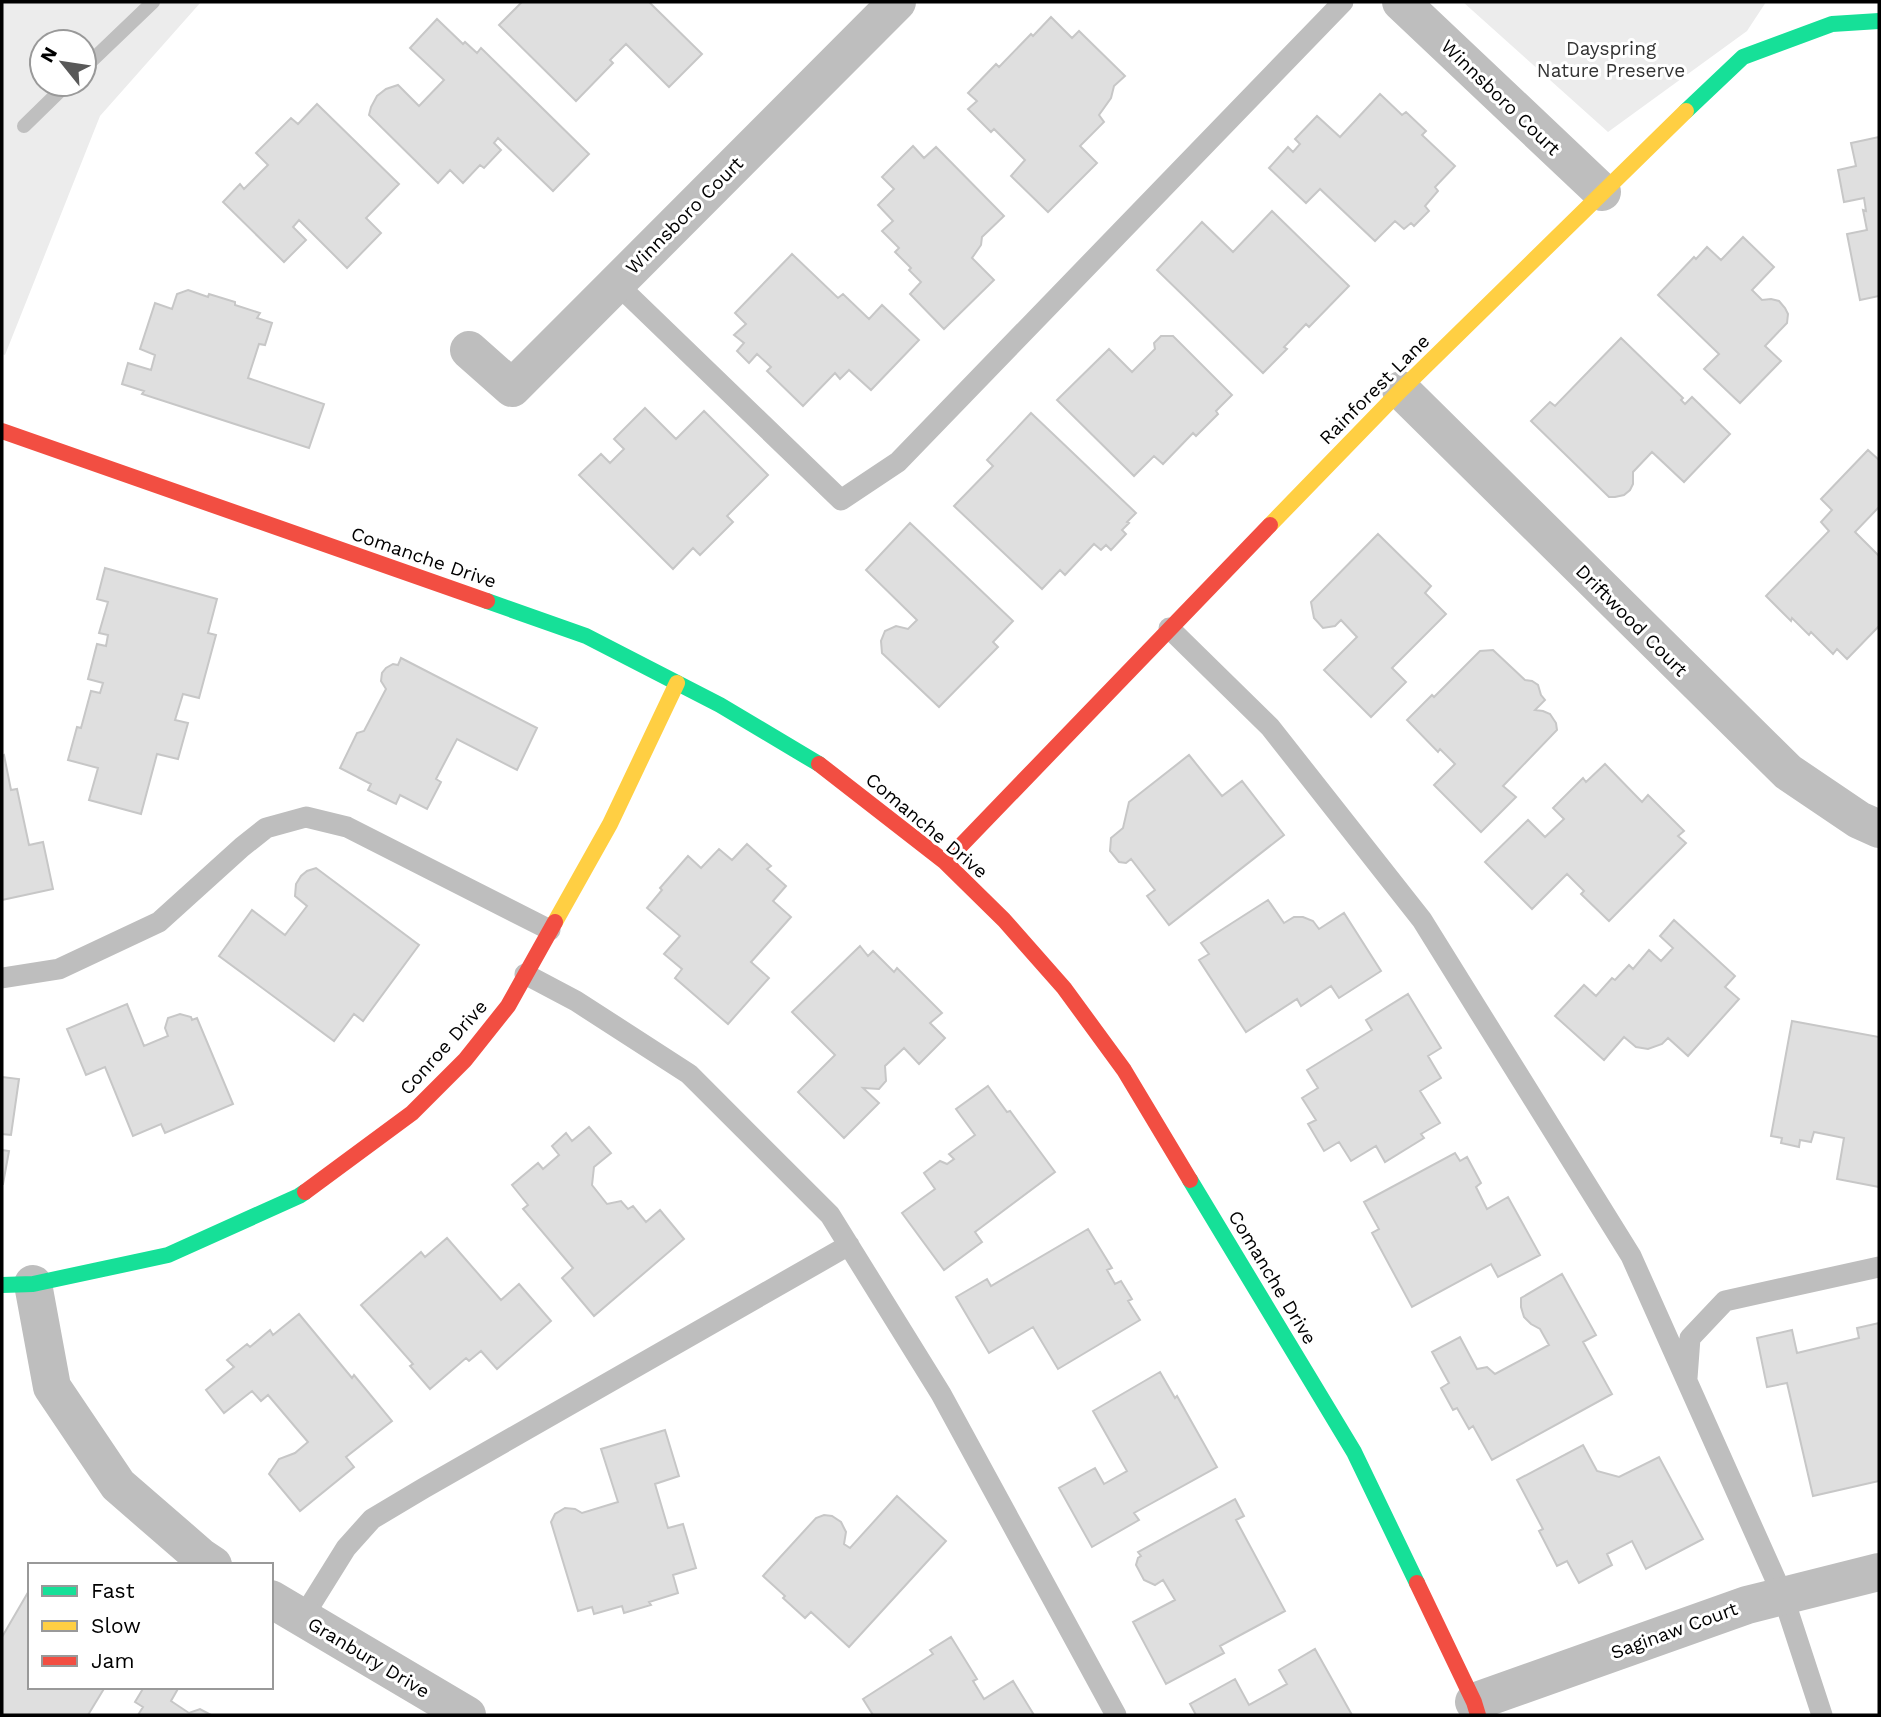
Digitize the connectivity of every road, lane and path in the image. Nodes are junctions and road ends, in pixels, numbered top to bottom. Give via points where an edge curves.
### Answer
1 (897, 2) edge
2 (1343, 2) edge
3 (1401, 2) edge
4 (1879, 21) edge
5 (1602, 192) junction
6 (617, 283) junction
7 (469, 350) dead end
8 (1401, 390) junction
9 (2, 431) edge
10 (1169, 628) junction
11 (677, 683) junction
12 (1879, 829) edge
13 (945, 862) junction
14 (550, 930) junction
15 (525, 974) junction
16 (2, 978) edge
17 (849, 1245) junction
18 (1879, 1267) edge
19 (17, 1285) edge
20 (1686, 1380) junction
21 (210, 1563) edge
22 (1879, 1572) edge
23 (1783, 1595) junction
24 (287, 1608) edge
25 (1476, 1708) edge
26 (467, 1715) edge
27 (1116, 1715) edge
28 (1822, 1715) edge

1 - 6 street, Winnsboro Court
2 - 6 lane via 898,462 841,499
3 - 5 street, Winnsboro Court
4 - 5 street, Rainforest Lane via 1832,24 1743,57
5 - 8 street, Rainforest Lane
6 - 7 street, Winnsboro Court via 512,387
8 - 10 street, Rainforest Lane
8 - 12 street, Driftwood Court via 1788,772
9 - 11 street, Comanche Drive via 586,636
10 - 13 street, Rainforest Lane
10 - 20 lane via 1270,727 1422,920 1631,1256
11 - 13 street, Comanche Drive via 825,768
11 - 14 street, Conroe Drive via 610,824
13 - 25 street, Comanche Drive via 1064,988 1124,1070 1354,1452
14 - 15 street, Conroe Drive
14 - 16 lane via 347,827 306,817 266,828 159,922 59,969
15 - 17 lane via 689,1074 830,1215
15 - 19 street, Conroe Drive via 508,1006 465,1060 412,1113 299,1196 169,1255
17 - 24 lane via 372,1519
17 - 27 lane via 941,1394
18 - 20 lane via 1725,1301 1690,1338
19 - 21 street via 52,1387 118,1485
20 - 23 lane
22 - 23 street, Saginaw Court
23 - 25 street, Saginaw Court
23 - 28 lane
24 - 26 street, Granbury Drive

